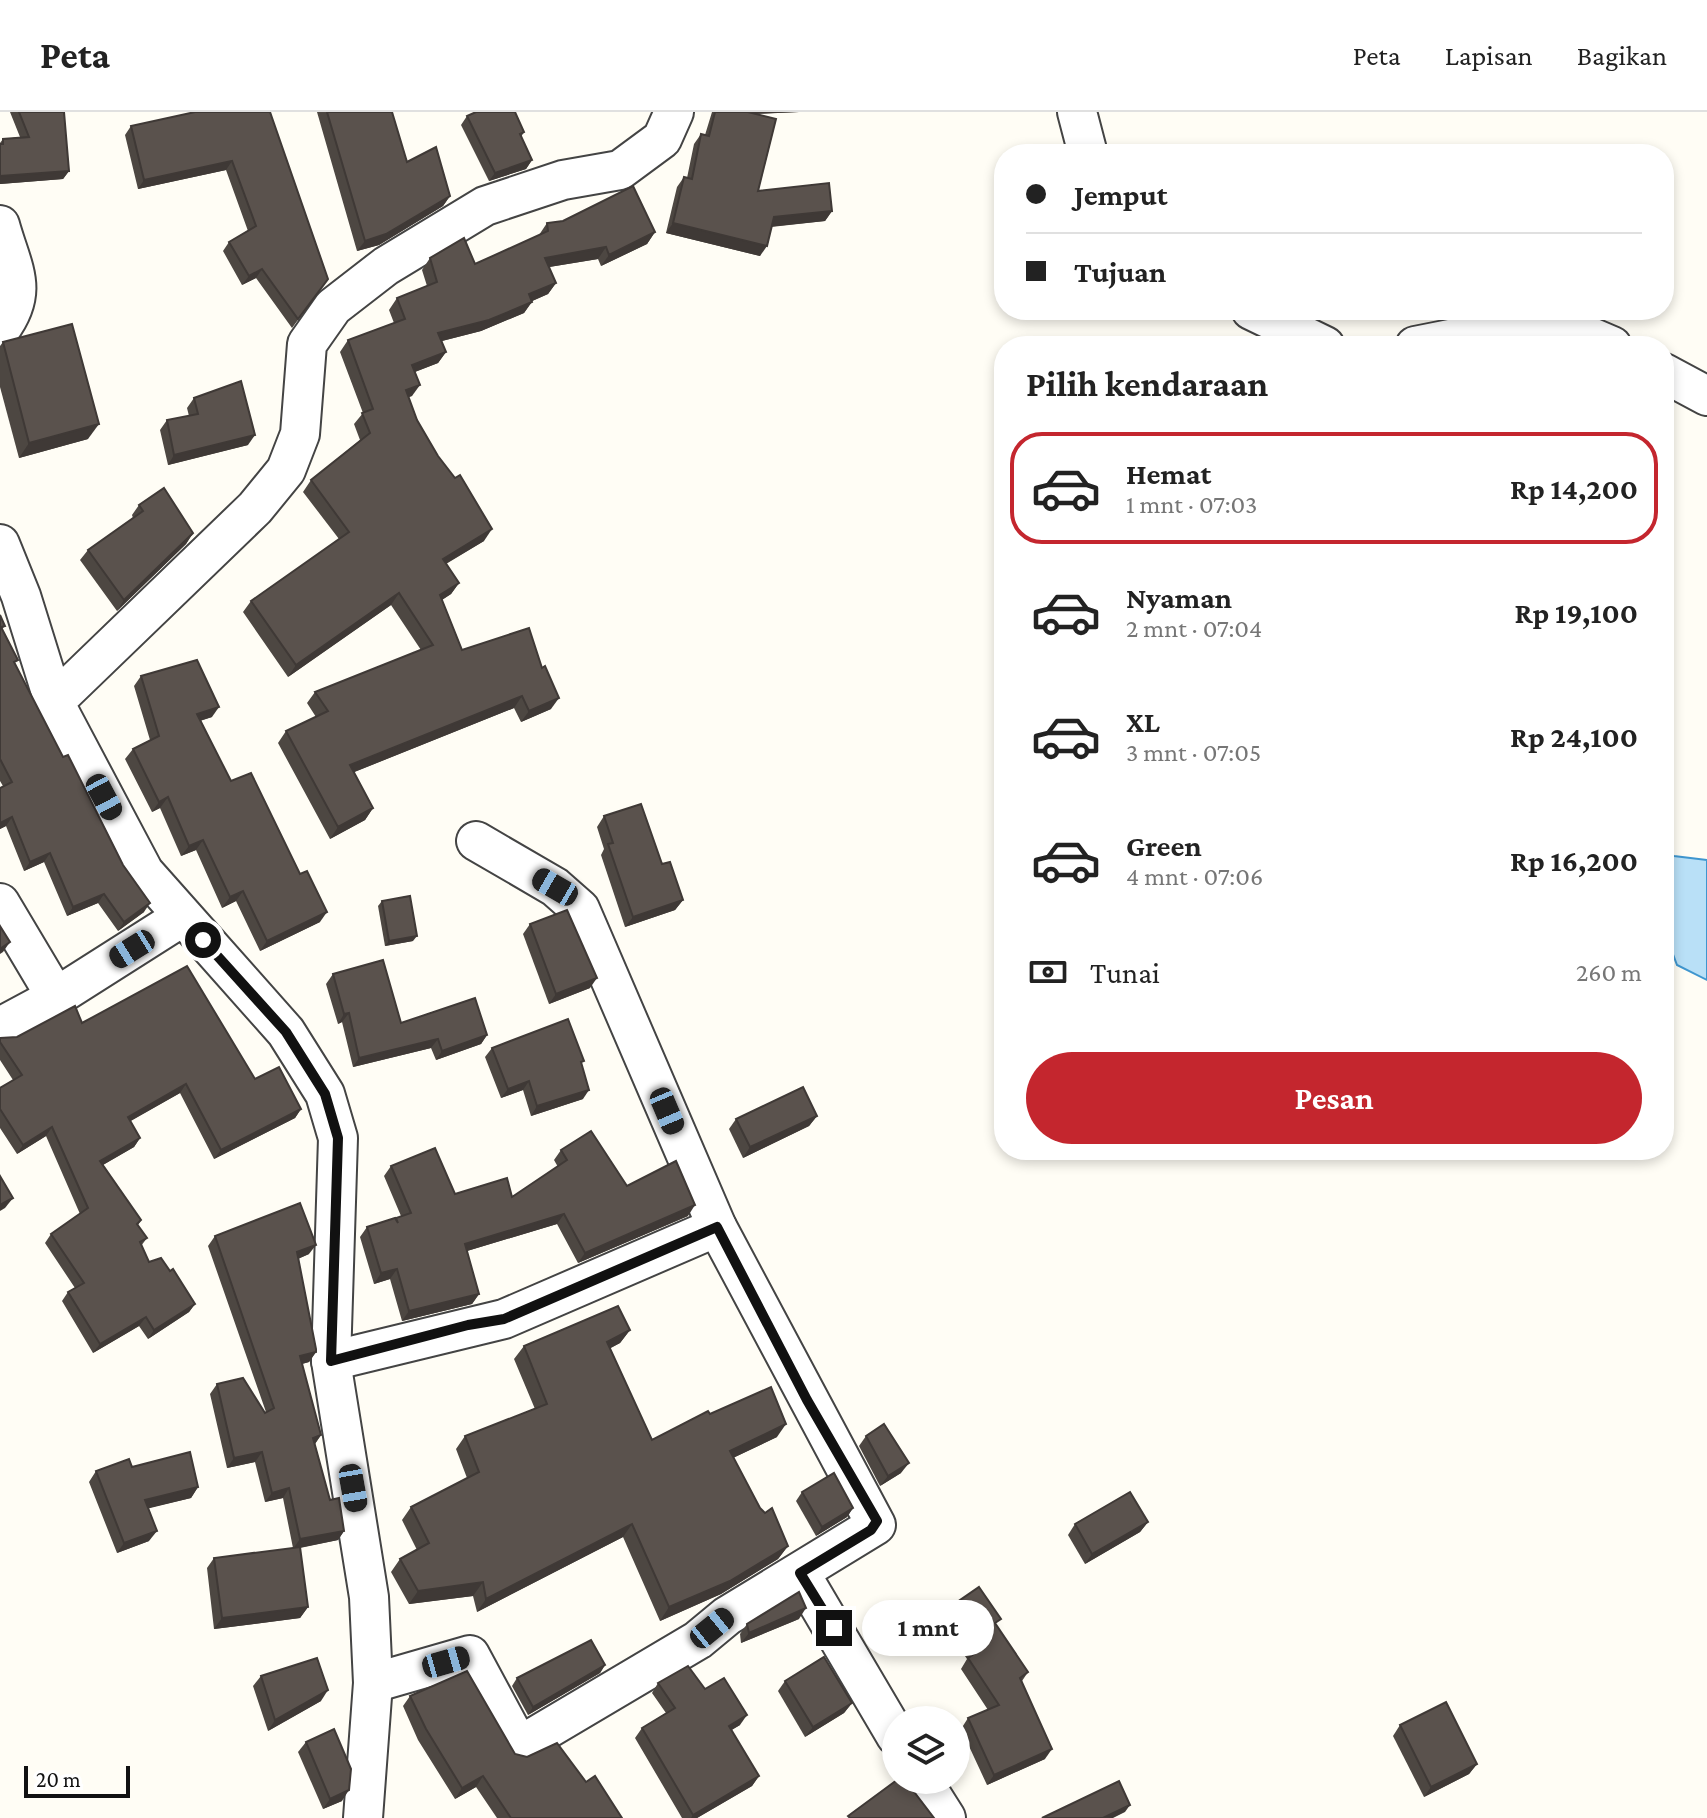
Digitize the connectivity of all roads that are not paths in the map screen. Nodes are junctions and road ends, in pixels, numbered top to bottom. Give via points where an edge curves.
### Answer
1 (674, 112) edge
2 (1077, 112) edge
3 (1085, 144) edge
4 (0, 225) edge
5 (1272, 320) edge
6 (0, 330) edge
7 (1304, 336) edge
8 (1465, 336) edge
9 (1589, 336) edge
10 (1674, 378) edge
11 (1707, 396) edge
12 (0, 544) edge
13 (54, 702) junction
14 (476, 841) dead end
15 (0, 903) edge
16 (182, 917) junction
17 (56, 997) junction
18 (0, 1027) edge
19 (717, 1227) junction
20 (331, 1361) junction
21 (800, 1573) junction
22 (373, 1683) junction
23 (882, 1712) edge
24 (931, 1794) edge
25 (363, 1818) edge
26 (946, 1818) edge

1 - 13 street via 662,139 620,170 563,180 485,206 386,266 333,307 307,344 300,434 286,470 255,508
2 - 3 street
4 - 6 street via 18,292 13,313
5 - 7 street
8 - 9 street via 1521,325 1563,325
10 - 11 street
12 - 13 street
13 - 16 street via 144,872
14 - 19 street via 555,887 580,909
15 - 17 street
16 - 17 street
16 - 20 street via 286,1032 325,1094 338,1138
17 - 18 street
19 - 20 street via 504,1319
19 - 21 street via 877,1521 871,1530
20 - 22 street via 361,1537
21 - 22 street via 519,1746 470,1655
21 - 23 street
22 - 25 street
24 - 26 street

